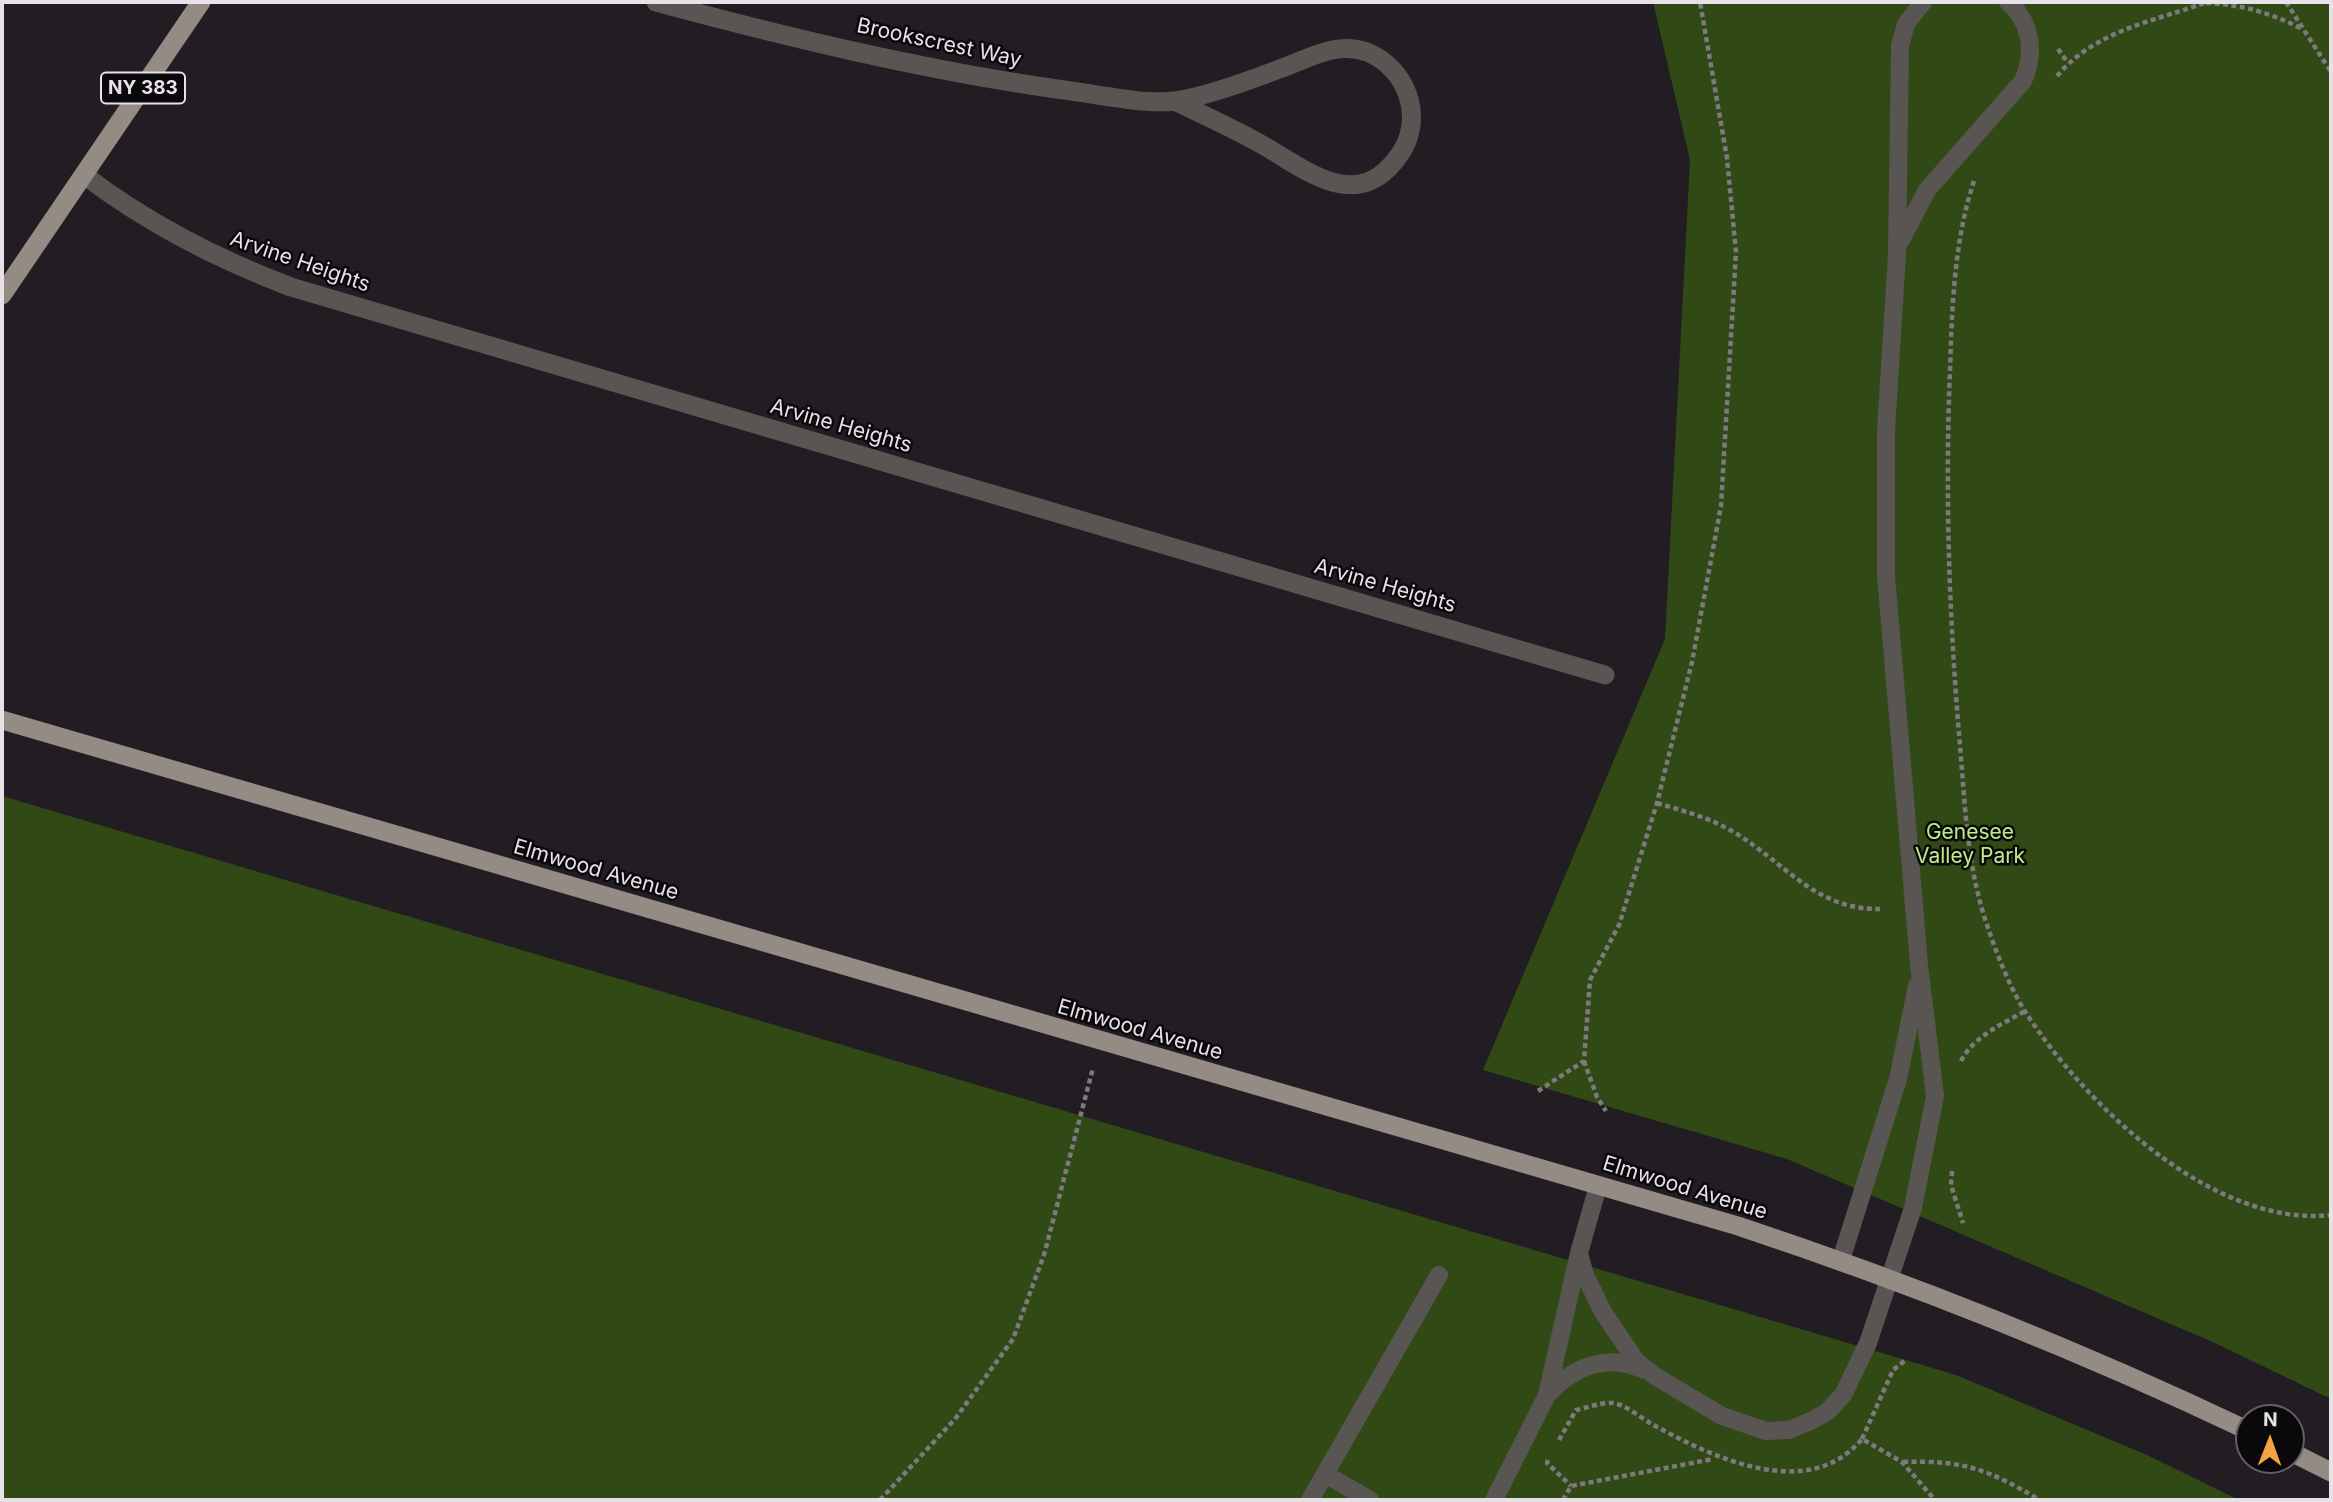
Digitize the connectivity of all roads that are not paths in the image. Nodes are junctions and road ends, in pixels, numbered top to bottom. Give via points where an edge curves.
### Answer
1 (201, 2) edge
2 (656, 2) edge
3 (2008, 2) edge
4 (1921, 3) edge
5 (1175, 101) junction
6 (84, 175) junction
7 (1897, 254) junction
8 (2, 295) edge
9 (1605, 675) dead end
10 (2, 720) edge
11 (1919, 965) junction
12 (1598, 1186) junction
13 (1579, 1253) junction
14 (1841, 1260) junction
15 (1439, 1275) dead end
16 (1890, 1278) junction
17 (1655, 1376) junction
18 (1547, 1395) junction
19 (2235, 1425) edge
20 (2305, 1459) edge
21 (2331, 1472) edge
22 (1325, 1474) junction
23 (1310, 1500) edge
24 (1370, 1500) edge
25 (1494, 1500) edge

1 - 6 main road, NY 383
2 - 5 street, Brookscrest Way via 963,74
3 - 7 lane via 2029,38 2030,61 2023,81 1927,190 1913,211
4 - 7 lane via 1906,24 1900,46
5 - 5 street, Brookscrest Way via 1282,155 1316,178 1337,184 1359,182 1388,168 1403,150 1412,118 1408,94 1397,74 1379,58 1345,48 1322,51 1258,77
6 - 8 main road, NY 383
6 - 9 street, Arvine Heights via 120,203 219,259 291,287
7 - 11 lane via 1886,430 1886,575
10 - 12 main road, Elmwood Avenue
11 - 14 lane via 1898,1079
11 - 16 lane via 1935,1096 1925,1160
12 - 13 lane
12 - 14 main road, Elmwood Avenue
13 - 17 lane via 1592,1291 1619,1339
13 - 18 lane
14 - 16 main road, Elmwood Avenue
15 - 22 lane
16 - 17 lane via 1856,1374 1827,1412 1811,1422 1789,1430 1743,1425
16 - 19 main road, Elmwood Avenue
17 - 18 lane via 1628,1364 1598,1362 1570,1374
18 - 25 lane
20 - 21 main road
22 - 23 lane
22 - 24 lane

